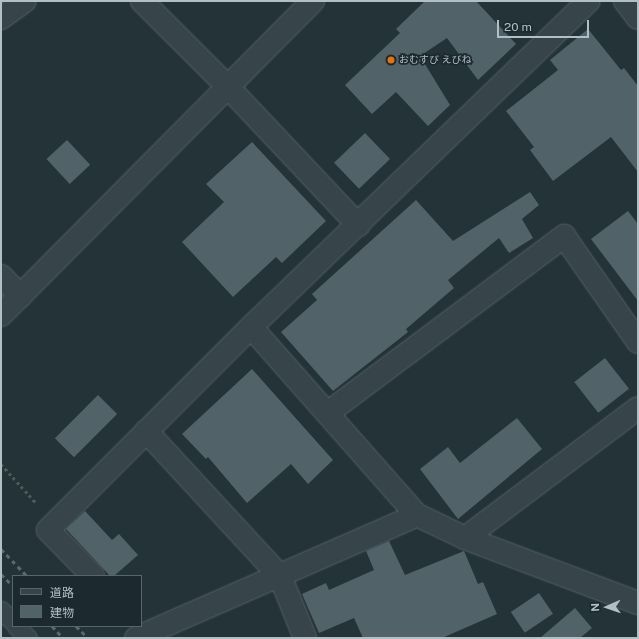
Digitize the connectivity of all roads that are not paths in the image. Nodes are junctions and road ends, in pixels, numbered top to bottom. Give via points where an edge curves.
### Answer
1 (24, 1) edge
2 (142, 1) edge
3 (313, 1) edge
4 (588, 1) edge
5 (625, 1) edge
6 (1, 18) edge
7 (638, 18) edge
8 (228, 86) junction
9 (358, 225) junction
10 (1, 276) edge
11 (20, 296) junction
12 (1, 315) edge
13 (251, 327) junction
14 (638, 342) edge
15 (638, 408) edge
16 (329, 412) junction
17 (146, 431) junction
18 (417, 515) junction
19 (465, 538) junction
20 (92, 575) edge
21 (280, 576) junction
22 (638, 603) edge
23 (1, 610) edge
24 (12, 621) edge
25 (17, 627) edge
26 (142, 632) edge
27 (28, 638) edge
28 (305, 638) edge

1 - 6 street
2 - 8 street
3 - 8 street
4 - 9 street
5 - 7 street
8 - 9 street
8 - 11 street
9 - 13 street
10 - 11 street
11 - 12 street
13 - 16 street
13 - 17 street
14 - 16 street via 564,236
15 - 19 street
16 - 18 street
17 - 20 street via 48,530
17 - 21 street
18 - 19 street
18 - 21 street
19 - 22 street
21 - 26 street
21 - 28 street
23 - 24 lane
25 - 27 lane

